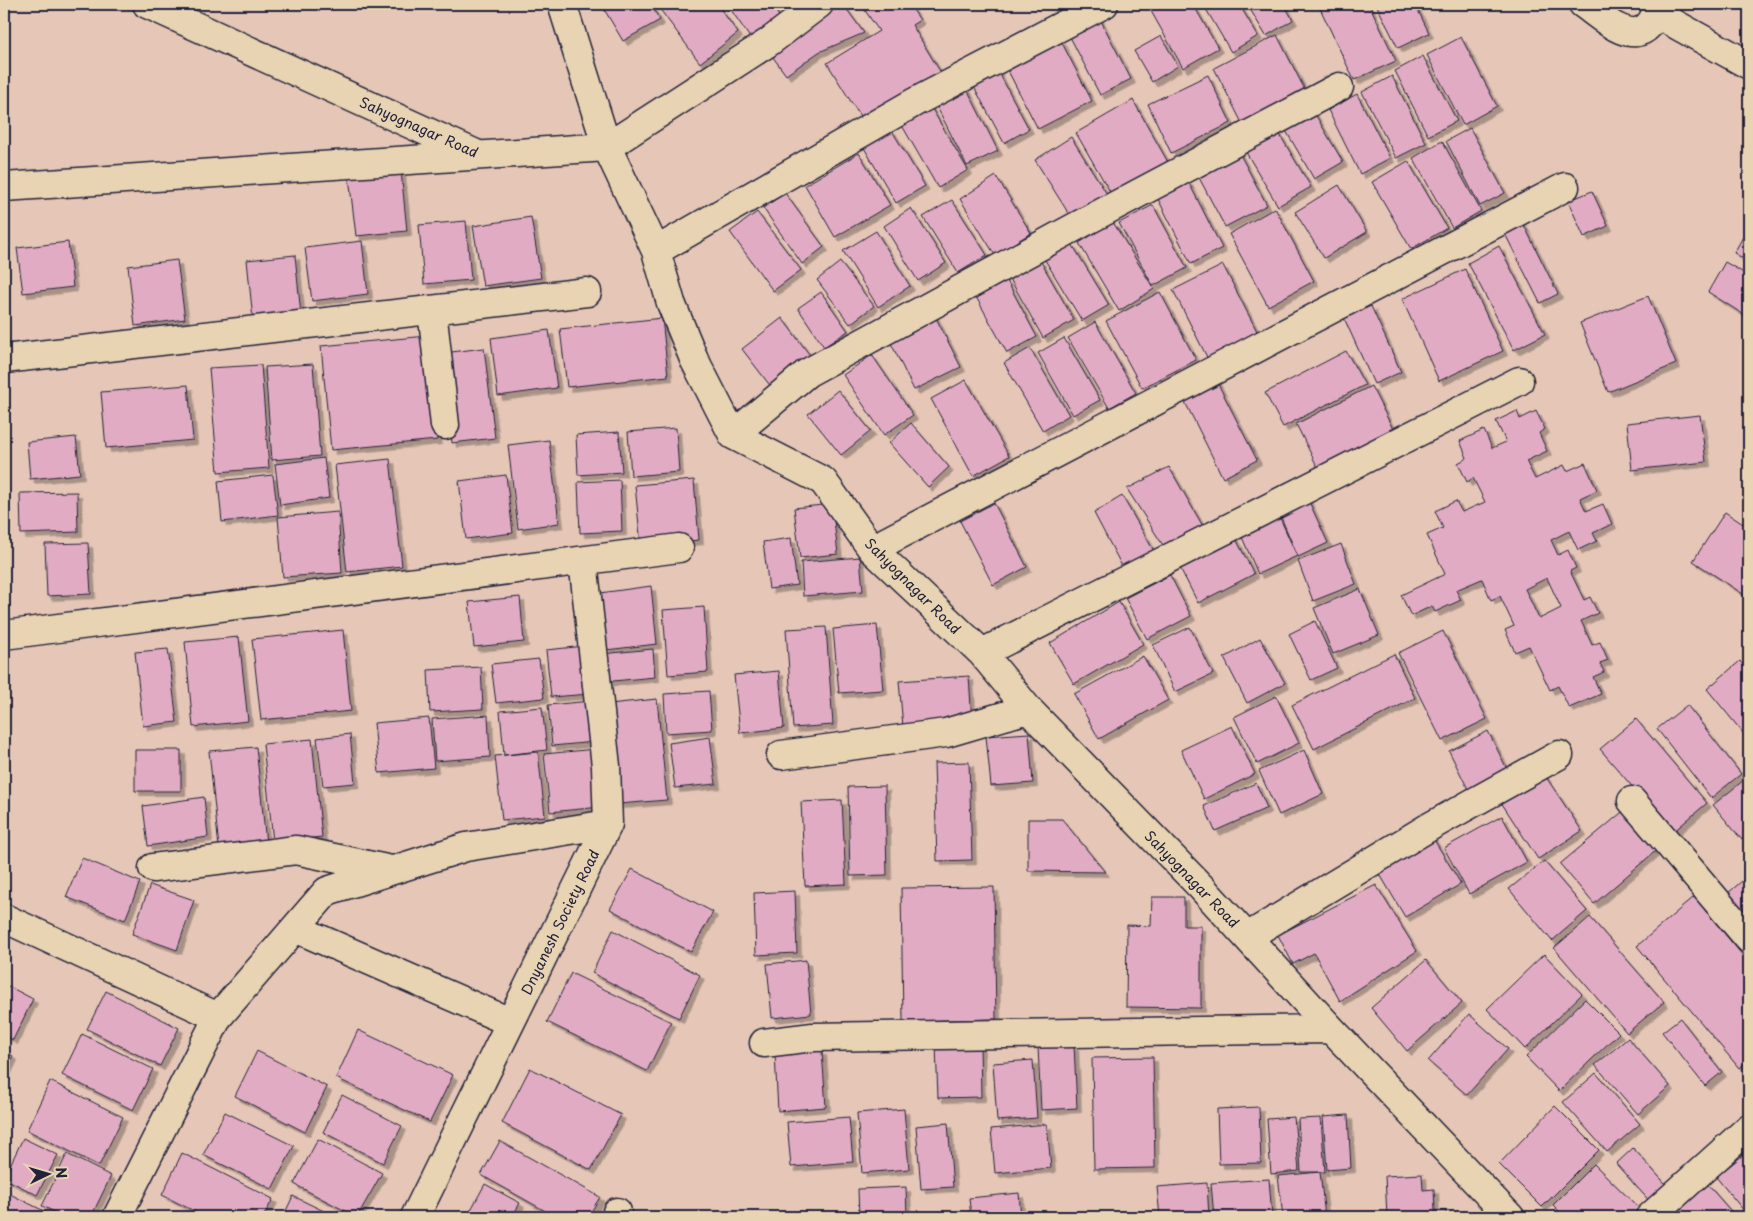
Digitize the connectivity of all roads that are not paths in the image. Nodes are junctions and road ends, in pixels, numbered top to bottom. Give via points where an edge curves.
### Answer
1 (147, 4) edge
2 (562, 4) edge
3 (819, 4) edge
4 (1104, 4) edge
5 (1583, 4) edge
6 (1658, 9) edge
7 (1749, 65) edge
8 (1339, 87) dead end
9 (607, 147) junction
10 (480, 156) junction
11 (4, 187) edge
12 (1565, 187) dead end
13 (656, 251) junction
14 (587, 292) dead end
15 (432, 310) junction
16 (4, 358) edge
17 (1518, 381) dead end
18 (445, 425) dead end
19 (733, 435) junction
20 (680, 548) dead end
21 (872, 549) junction
22 (583, 561) junction
23 (4, 635) edge
24 (982, 654) junction
25 (1028, 709) junction
26 (781, 755) dead end
27 (1558, 755) dead end
28 (1632, 801) dead end
29 (608, 824) junction
30 (153, 868) dead end
31 (392, 870) junction
32 (4, 918) edge
33 (295, 928) junction
34 (1247, 937) junction
35 (1749, 940) edge
36 (218, 1018) junction
37 (510, 1022) junction
38 (1331, 1029) junction
39 (764, 1043) dead end
40 (1749, 1128) edge
41 (117, 1217) edge
42 (415, 1217) edge
43 (1510, 1217) edge
44 (1650, 1217) edge

1 - 10 street, Sahyognagar Road
2 - 9 street
3 - 9 street via 769,42
4 - 13 street via 915,102
5 - 6 street via 1621,30 1632,33 1642,31 1650,24
6 - 7 street
8 - 19 street via 1075,226 807,373
9 - 10 street, Sahyognagar Road
9 - 13 street
10 - 11 street
12 - 21 street
13 - 19 street via 671,303 694,358
14 - 15 street
15 - 16 street
15 - 18 street
17 - 24 street
19 - 21 street, Sahyognagar Road via 824,481
20 - 22 street
21 - 24 street, Sahyognagar Road
22 - 23 street
22 - 29 street via 606,766
24 - 25 street, Sahyognagar Road
25 - 26 street via 946,733
25 - 34 street, Sahyognagar Road
27 - 34 street via 1431,826
28 - 35 street
29 - 31 street, Dnyanesh Society Road via 466,846
29 - 37 street, Dnyanesh Society Road
30 - 31 street via 296,850
31 - 33 street, Dnyanesh Society Road via 327,891
32 - 36 street
33 - 36 street, Dnyanesh Society Road
33 - 37 street
34 - 38 street, Sahyognagar Road
36 - 41 street, Dnyanesh Society Road
37 - 42 street, Dnyanesh Society Road
38 - 39 street via 813,1037
38 - 43 street, Sahyognagar Road
40 - 44 street

